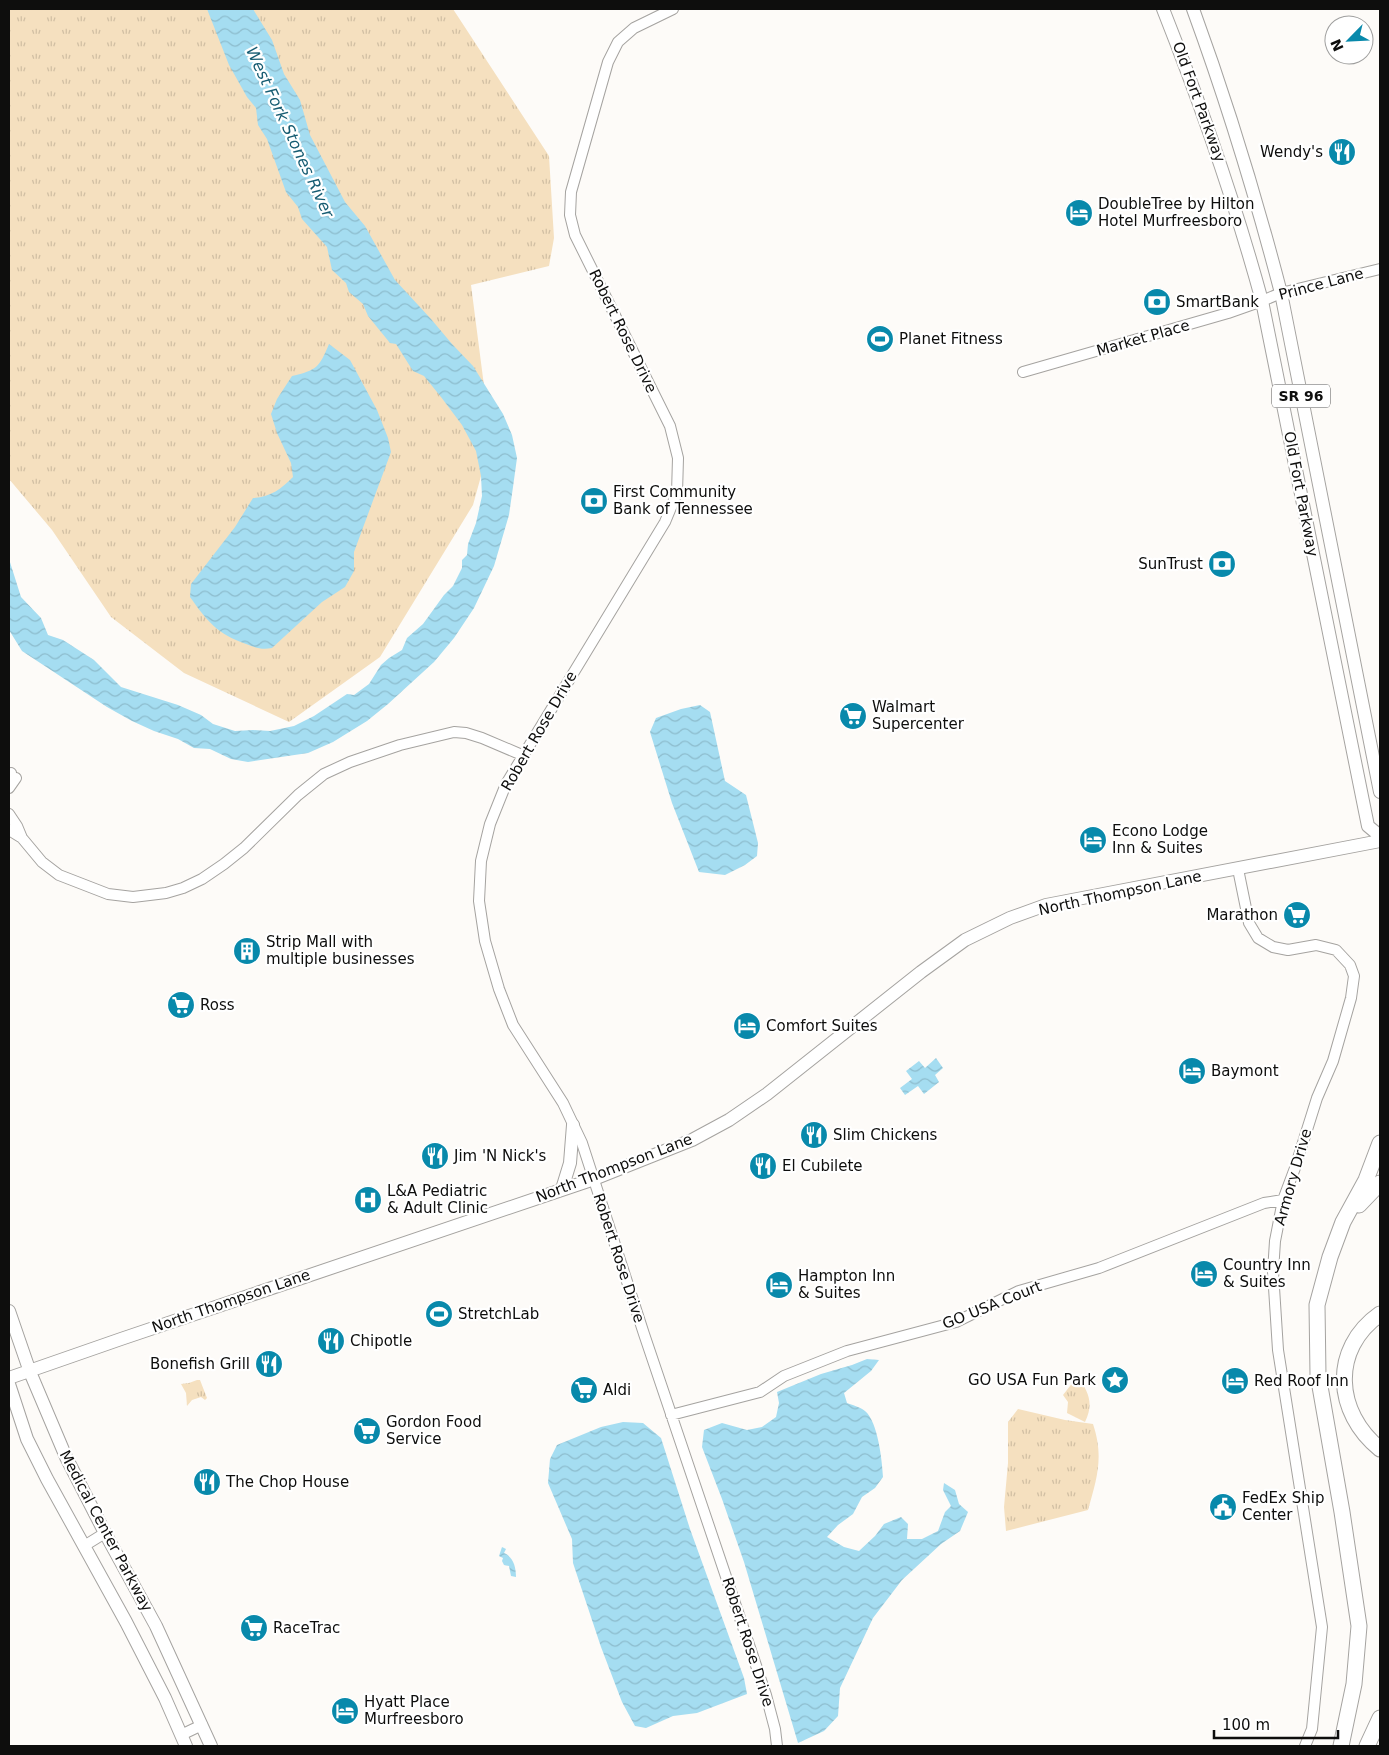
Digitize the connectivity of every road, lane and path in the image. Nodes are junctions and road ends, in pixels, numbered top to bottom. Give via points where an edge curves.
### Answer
1 (673, 9) edge
2 (1164, 9) edge
3 (1193, 9) edge
4 (1380, 269) edge
5 (1281, 293) junction
6 (1262, 302) junction
7 (1024, 372) dead end
8 (522, 756) junction
9 (12, 775) edge
10 (9, 788) edge
11 (1380, 792) edge
12 (9, 814) edge
13 (9, 830) edge
14 (1380, 836) edge
15 (22, 838) junction
16 (1380, 841) edge
17 (1238, 869) junction
18 (573, 1125) junction
19 (1380, 1143) edge
20 (594, 1179) junction
21 (1380, 1183) edge
22 (562, 1189) junction
23 (1283, 1200) junction
24 (1330, 1257) junction
25 (9, 1311) edge
26 (1380, 1314) edge
27 (30, 1372) junction
28 (9, 1378) edge
29 (9, 1384) edge
30 (671, 1415) junction
31 (1380, 1449) edge
32 (105, 1533) junction
33 (84, 1546) junction
34 (1380, 1718) edge
35 (202, 1724) junction
36 (184, 1740) edge
37 (211, 1746) edge
38 (777, 1746) edge
39 (1305, 1746) edge
40 (1341, 1746) edge
41 (1367, 1746) edge

1 - 8 street, Robert Rose Drive via 634,28 618,42 608,62 571,192 570,215 575,235 670,426 678,458 677,493 665,522
2 - 6 main road, Old Fort Parkway / SR 96 via 1222,168
3 - 5 main road, Old Fort Parkway / SR 96 via 1240,147
4 - 5 street, Prince Lane
5 - 6 street, Prince Lane
5 - 11 main road, Old Fort Parkway / SR 96
6 - 7 street, Market Place
6 - 14 main road, Old Fort Parkway / SR 96 via 1368,826
8 - 15 street via 482,738 454,732 350,762 324,774 298,795 224,864 190,885 166,893 133,897 108,894 86,886 60,875 42,862
8 - 18 street, Robert Rose Drive via 506,784 490,824 481,861 479,901 485,941 513,1025 563,1103
9 - 10 street
12 - 15 street
13 - 15 street
16 - 17 main road, North Thompson Lane
17 - 20 main road, North Thompson Lane via 1046,906 989,928 965,940 929,966 767,1094 729,1120 692,1140
17 - 23 street, Armory Drive via 1249,923 1258,938 1273,947 1288,950 1316,945 1336,950 1350,965 1354,976 1333,1061 1317,1098
18 - 20 street, Robert Rose Drive
18 - 22 main road via 570,1163
19 - 24 highway
20 - 22 main road, North Thompson Lane
20 - 30 street, Robert Rose Drive
21 - 24 highway via 1356,1209
22 - 27 main road, North Thompson Lane
23 - 30 street, GO USA Court via 1264,1203 1099,1268 1019,1290 956,1322 847,1351 784,1376 760,1392
23 - 39 street, Armory Drive via 1273,1272 1277,1339 1322,1627 1312,1729
24 - 40 highway via 1317,1305 1318,1375 1359,1626 1354,1684
25 - 27 main road, Medical Center Parkway
26 - 31 highway via 1359,1336 1348,1354 1345,1394 1357,1425
27 - 28 main road, North Thompson Lane
27 - 32 main road, Medical Center Parkway via 66,1457
29 - 33 main road, Medical Center Parkway via 28,1439
30 - 38 street, Robert Rose Drive via 766,1695
32 - 33 street
32 - 35 main road, Medical Center Parkway via 156,1626
33 - 36 main road, Medical Center Parkway via 131,1630
34 - 41 highway
35 - 36 street
35 - 37 main road, Medical Center Parkway

